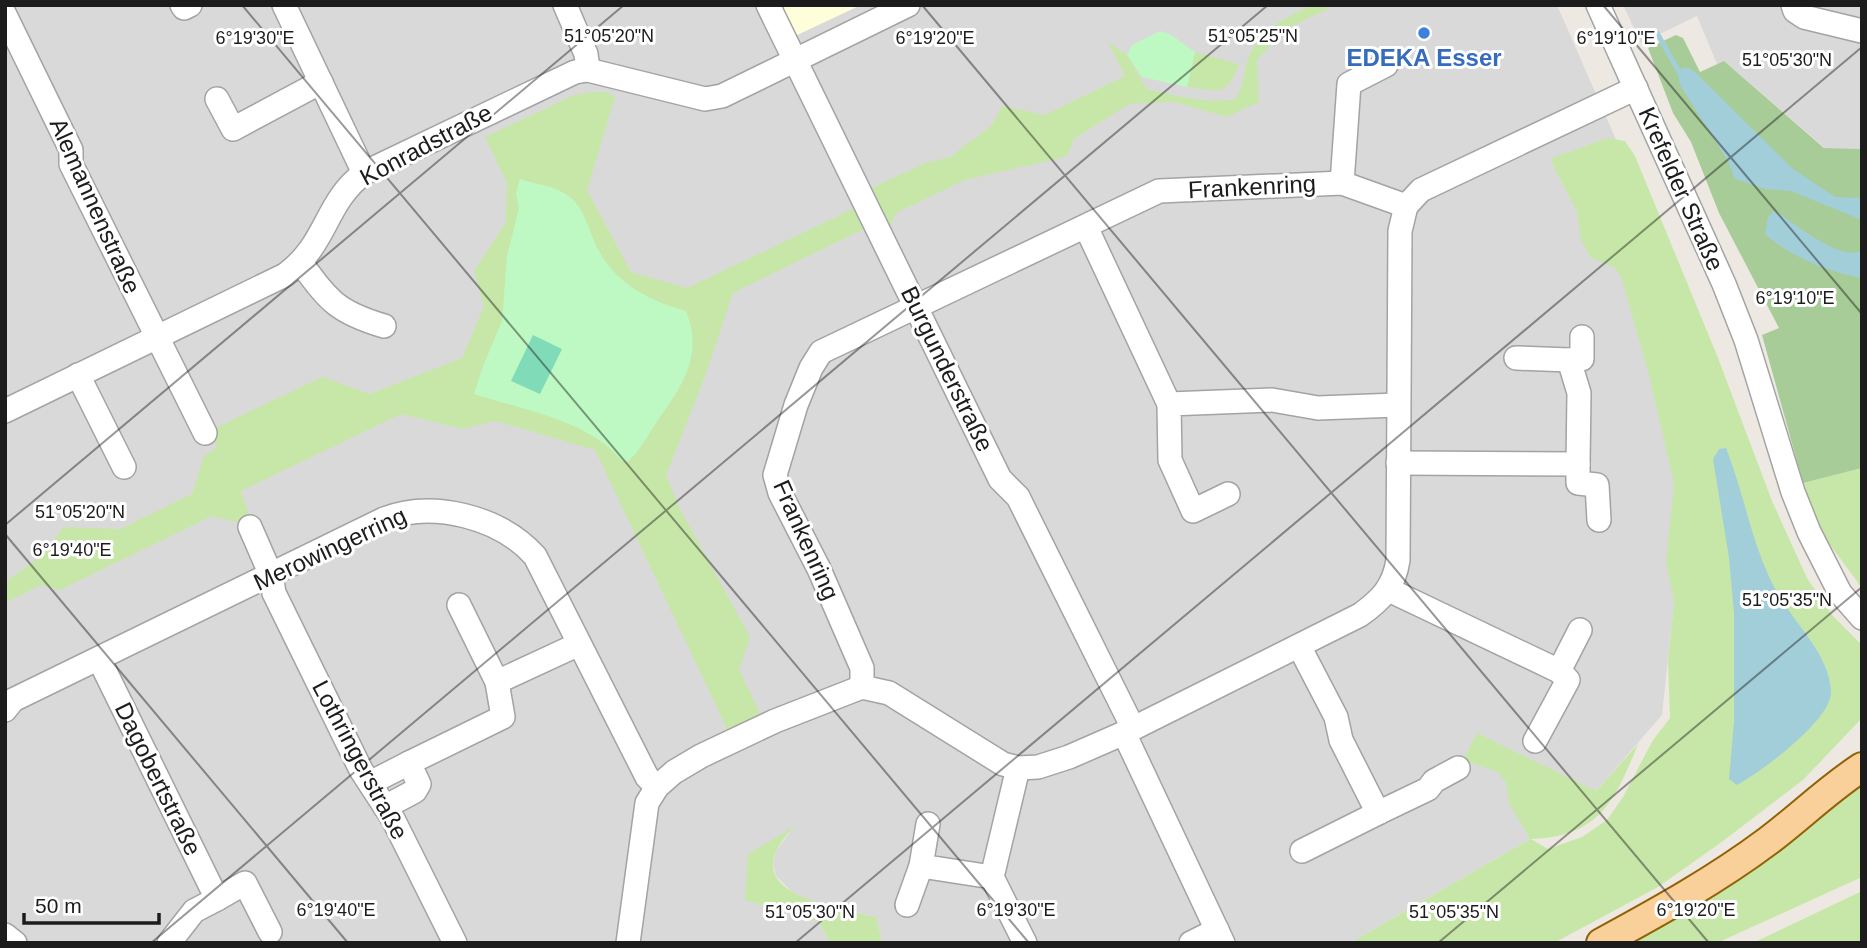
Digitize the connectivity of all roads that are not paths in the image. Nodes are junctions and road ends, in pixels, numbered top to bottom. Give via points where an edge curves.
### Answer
1 (182, 5) edge
2 (190, 5) edge
3 (284, 5) edge
4 (565, 5) edge
5 (768, 5) edge
6 (908, 5) edge
7 (1598, 5) edge
8 (1793, 5) edge
9 (5, 15) edge
10 (1862, 31) edge
11 (794, 61) junction
12 (1386, 65) dead end
13 (588, 70) junction
14 (321, 82) junction
15 (1636, 88) junction
16 (217, 99) dead end
17 (364, 173) junction
18 (1342, 183) junction
19 (1406, 206) junction
20 (1086, 227) junction
21 (301, 263) junction
22 (917, 308) junction
23 (384, 326) dead end
24 (1582, 337) dead end
25 (155, 338) junction
26 (1516, 358) dead end
27 (1569, 360) junction
28 (78, 375) junction
29 (1169, 404) junction
30 (1397, 405) junction
31 (5, 411) edge
32 (205, 433) dead end
33 (1398, 463) junction
34 (1577, 464) junction
35 (124, 467) dead end
36 (1228, 494) dead end
37 (1599, 520) dead end
38 (250, 527) dead end
39 (1832, 571) junction
40 (271, 575) junction
41 (1389, 590) junction
42 (1862, 598) edge
43 (459, 605) dead end
44 (1862, 618) edge
45 (1580, 630) dead end
46 (579, 644) junction
47 (1299, 646) junction
48 (99, 659) junction
49 (1559, 671) junction
50 (497, 682) junction
51 (862, 687) junction
52 (5, 709) edge
53 (1128, 731) junction
54 (1535, 741) dead end
55 (1862, 747) edge
56 (409, 763) junction
57 (1862, 767) edge
58 (1018, 768) junction
59 (1458, 768) dead end
60 (370, 783) junction
61 (1835, 784) junction
62 (657, 787) junction
63 (385, 807) junction
64 (1378, 813) junction
65 (928, 824) dead end
66 (1302, 851) dead end
67 (921, 866) junction
68 (992, 877) junction
69 (217, 899) junction
70 (907, 905) dead end
71 (270, 932) dead end
72 (5, 935) edge
73 (1220, 936) edge
74 (15, 943) edge
75 (170, 943) edge
76 (455, 943) edge
77 (628, 943) edge
78 (1025, 943) edge
79 (1191, 943) edge
80 (1601, 943) edge

1 - 2 street
3 - 14 street
4 - 13 street
5 - 11 street, Burgunderstraße
6 - 11 street
7 - 15 street, Krefelder Straße
8 - 10 street via 1804,17
9 - 25 street, Alemannenstraße
11 - 13 street via 722,96 705,99
11 - 22 street, Burgunderstraße
12 - 18 street, Frankenring via 1349,84
13 - 17 street, Konradstraße via 487,112
14 - 16 street via 233,129
14 - 17 street
15 - 19 street via 1421,190
15 - 39 street, Krefelder Straße via 1728,295 1793,492
17 - 21 street, Konradstraße via 333,206 315,246
18 - 19 street, Frankenring
18 - 20 street, Frankenring via 1159,191
19 - 30 street via 1400,231
20 - 22 street, Frankenring
20 - 29 street
21 - 23 street via 328,300
21 - 25 street, Konradstraße
22 - 51 street, Frankenring via 821,352 796,405 775,475 862,668
22 - 53 street, Burgunderstraße via 1000,479 1018,497
24 - 27 street via 1582,359
25 - 28 street, Konradstraße
25 - 32 street, Alemannenstraße
26 - 27 street
27 - 34 street via 1578,393
28 - 31 street, Konradstraße
28 - 35 street
29 - 30 street via 1272,400 1318,408
29 - 36 street via 1170,460 1193,511
30 - 33 street
33 - 34 street
33 - 41 street via 1398,560
34 - 37 street via 1578,483 1597,485
38 - 40 street
39 - 42 street, Krefelder Straße
39 - 44 street, Krefelder Straße via 1840,593
40 - 46 street, Merowingerring via 407,510 453,514 501,528 521,540 535,556
40 - 48 street, Merowingerring
40 - 60 street, Lothringerstraße via 274,593
41 - 47 street via 1360,615
41 - 49 street
43 - 50 street
45 - 49 street
46 - 50 street
46 - 62 street, Merowingerring via 647,777
47 - 53 street
47 - 64 street
48 - 52 street, Merowingerring via 13,700
48 - 69 street, Dagobertstraße
49 - 54 street via 1568,680
50 - 56 street via 503,716
51 - 58 street via 890,692 991,757
51 - 62 street via 751,732 683,767
53 - 58 street via 1069,757
53 - 73 street, Burgunderstraße
55 - 61 main road
56 - 60 street
56 - 63 street via 419,784 415,791
57 - 61 main road
58 - 68 street
59 - 64 street via 1428,789
60 - 63 street, Lothringerstraße
61 - 80 main road via 1767,841 1665,908
62 - 77 street via 647,803
63 - 76 street, Lothringerstraße
64 - 66 street
65 - 67 street
67 - 68 street
67 - 70 street
68 - 78 street
69 - 71 street via 245,883
69 - 75 street via 194,911
72 - 74 street
73 - 79 street

